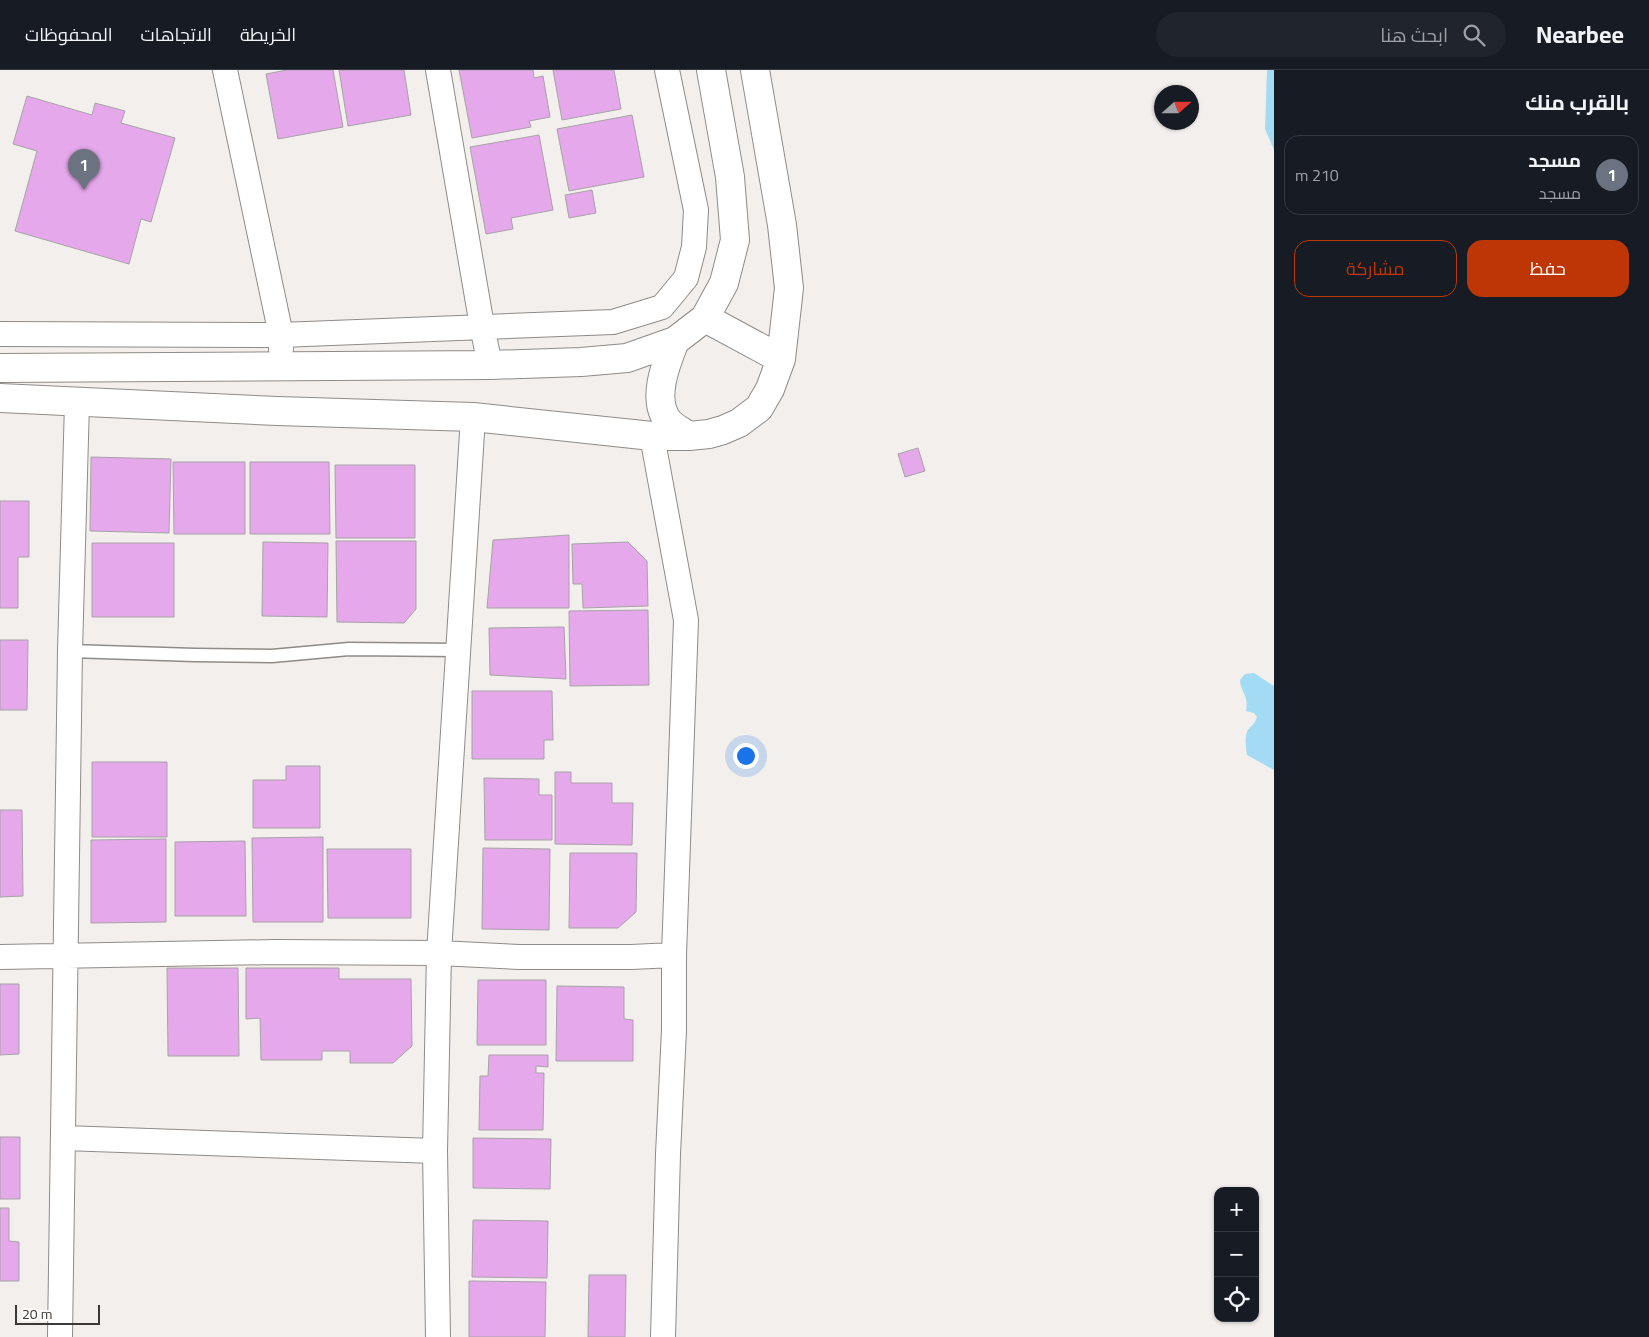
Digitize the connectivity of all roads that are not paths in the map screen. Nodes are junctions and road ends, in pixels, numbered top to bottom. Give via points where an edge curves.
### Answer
1 (225, 70) edge
2 (438, 70) edge
3 (667, 70) edge
4 (711, 70) edge
5 (755, 70) edge
6 (705, 318) junction
7 (482, 326) junction
8 (0, 334) edge
9 (281, 335) junction
10 (675, 341) junction
11 (781, 359) junction
12 (490, 365) junction
13 (282, 366) junction
14 (0, 368) edge
15 (0, 398) edge
16 (77, 402) junction
17 (473, 417) junction
18 (652, 436) junction
19 (689, 436) junction
20 (70, 650) junction
21 (460, 650) junction
22 (439, 953) junction
23 (674, 955) junction
24 (66, 956) junction
25 (0, 957) edge
26 (64, 1138) junction
27 (435, 1151) junction
28 (60, 1337) edge
29 (438, 1337) edge
30 (663, 1337) edge

1 - 9 street
2 - 7 street
3 - 7 street via 696,210 694,247 686,278 662,307 613,322
4 - 6 main road via 730,177 735,240 724,283
5 - 11 main road via 782,225 789,288
6 - 10 main road
6 - 11 main road
7 - 9 street
7 - 12 street
8 - 9 street
9 - 13 street
10 - 12 main road via 627,358
10 - 19 main road via 663,370 662,411 670,423
11 - 19 main road via 759,408 723,430
12 - 13 main road
13 - 14 main road
15 - 16 main road
16 - 17 main road
16 - 20 street
17 - 18 main road
17 - 21 street
18 - 19 main road
18 - 23 street via 686,620
20 - 21 lane via 272,656 349,649
20 - 24 street
21 - 22 street
22 - 23 street via 519,957
22 - 24 street
22 - 27 street
23 - 30 street
24 - 25 street
24 - 26 street
26 - 27 street
26 - 28 street
27 - 29 street

